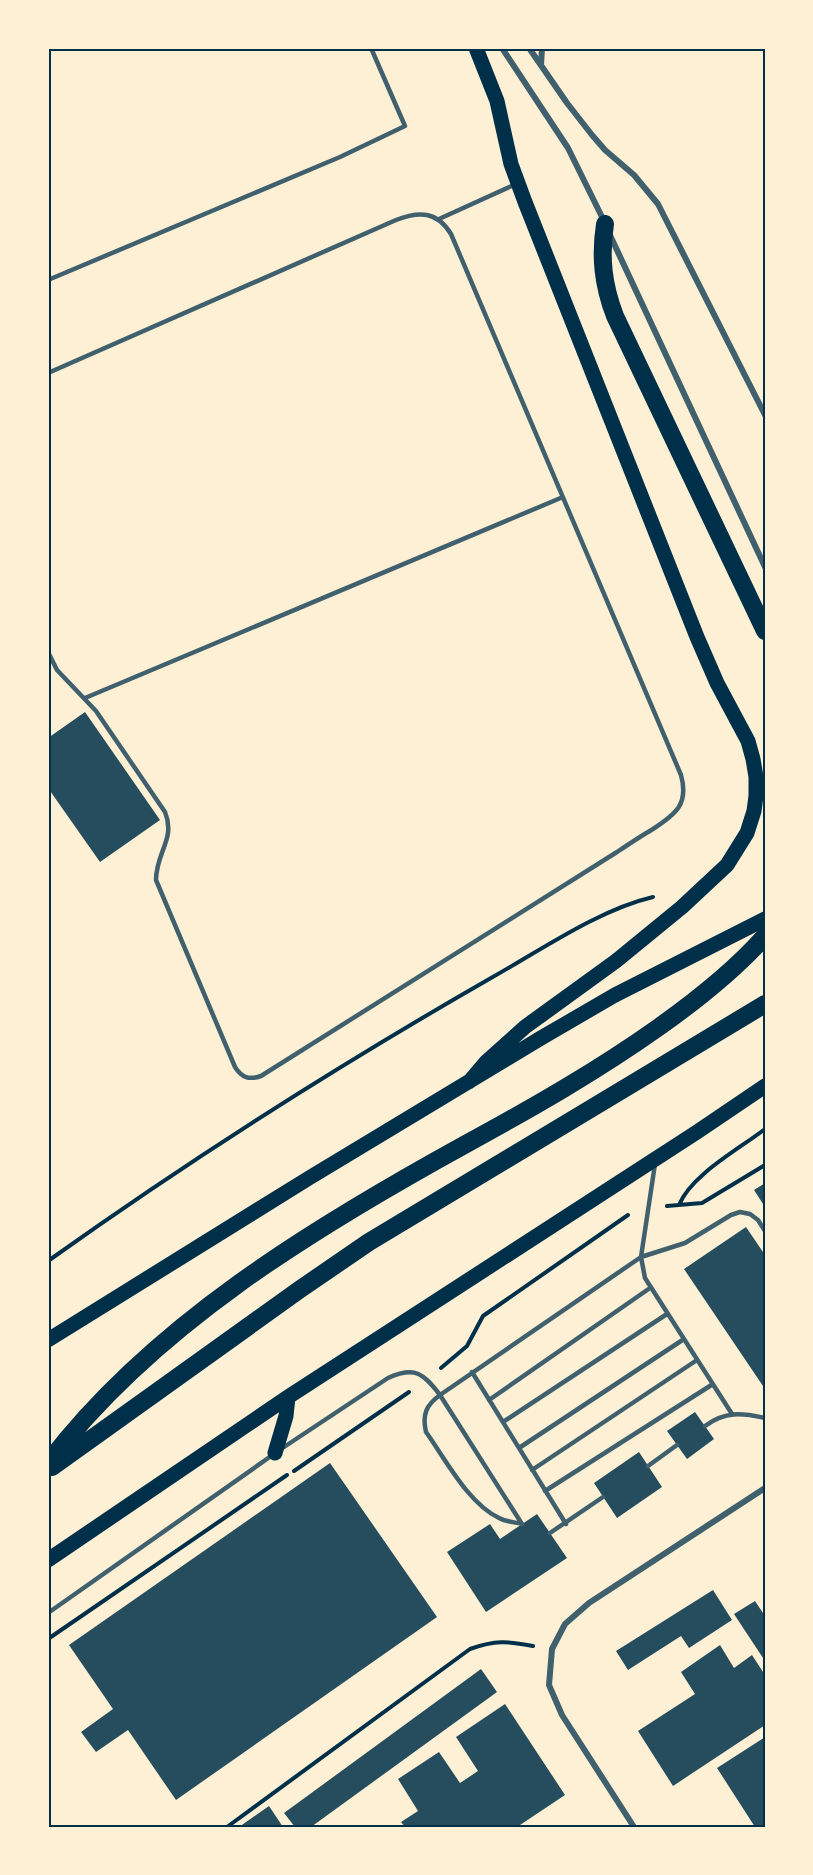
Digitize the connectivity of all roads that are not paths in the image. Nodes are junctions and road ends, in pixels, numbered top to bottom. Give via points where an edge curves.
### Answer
1 (371, 48) edge
2 (476, 48) edge
3 (502, 48) edge
4 (529, 48) edge
5 (542, 48) edge
6 (541, 66) junction
7 (518, 183) junction
8 (439, 219) junction
9 (605, 224) junction
10 (48, 280) edge
11 (48, 373) edge
12 (765, 415) edge
13 (563, 497) junction
14 (765, 567) edge
15 (765, 631) edge
16 (48, 652) edge
17 (85, 698) junction
18 (765, 919) edge
19 (765, 936) edge
20 (765, 1004) edge
21 (469, 1082) junction
22 (765, 1086) edge
23 (655, 1159) junction
24 (765, 1231) edge
25 (641, 1257) junction
26 (650, 1288) junction
27 (667, 1314) junction
28 (684, 1339) junction
29 (48, 1340) edge
30 (697, 1360) junction
31 (472, 1372) junction
32 (713, 1384) junction
33 (440, 1395) junction
34 (288, 1397) junction
35 (489, 1400) junction
36 (732, 1414) junction
37 (765, 1418) edge
38 (503, 1422) junction
39 (705, 1426) dead end
40 (677, 1445) dead end
41 (519, 1448) junction
42 (275, 1453) junction
43 (48, 1463) edge
44 (648, 1466) dead end
45 (48, 1470) edge
46 (532, 1470) junction
47 (765, 1488) edge
48 (545, 1491) junction
49 (603, 1497) dead end
50 (566, 1524) junction
51 (550, 1533) dead end
52 (48, 1560) edge
53 (48, 1613) edge
54 (634, 1827) edge

1 - 10 lane via 405,126
2 - 7 main road via 497,101
3 - 9 street via 568,148
4 - 6 street
5 - 6 street
6 - 12 street via 604,150 658,204
7 - 8 lane
7 - 21 main road via 693,628 748,741 755,768 756,796 747,833 727,865 641,941 525,1027
8 - 11 lane via 422,213 396,220
8 - 13 lane via 451,234
9 - 14 street
9 - 15 highway via 603,271 615,316
13 - 17 lane
13 - 17 lane via 681,775 683,799 678,810 261,1077 245,1078 235,1067 156,880 158,858 169,831 165,812
16 - 17 lane via 57,670
18 - 21 main road via 615,995
19 - 43 highway via 746,958 675,1015 574,1084 392,1185 253,1275 146,1356 70,1434
20 - 45 highway via 369,1242
21 - 29 main road
22 - 23 main road
23 - 25 lane
23 - 34 main road
24 - 25 lane via 758,1220 740,1212 685,1243
25 - 26 lane
25 - 31 lane
26 - 27 lane
26 - 35 lane
27 - 28 lane
27 - 38 lane
28 - 30 lane
28 - 41 lane
30 - 32 lane
30 - 46 lane
31 - 33 lane
31 - 35 lane
32 - 36 lane
32 - 48 lane
33 - 33 lane via 522,1524 501,1519 481,1507 426,1431 426,1411
33 - 42 lane via 428,1379 418,1373 403,1372
34 - 42 main road
34 - 52 main road
35 - 38 lane
36 - 37 lane
36 - 39 lane
38 - 41 lane
40 - 44 lane
41 - 46 lane
42 - 53 lane
46 - 48 lane
47 - 54 street via 589,1603 565,1624 552,1649 549,1685 562,1715
48 - 50 lane
49 - 50 lane
50 - 51 lane

